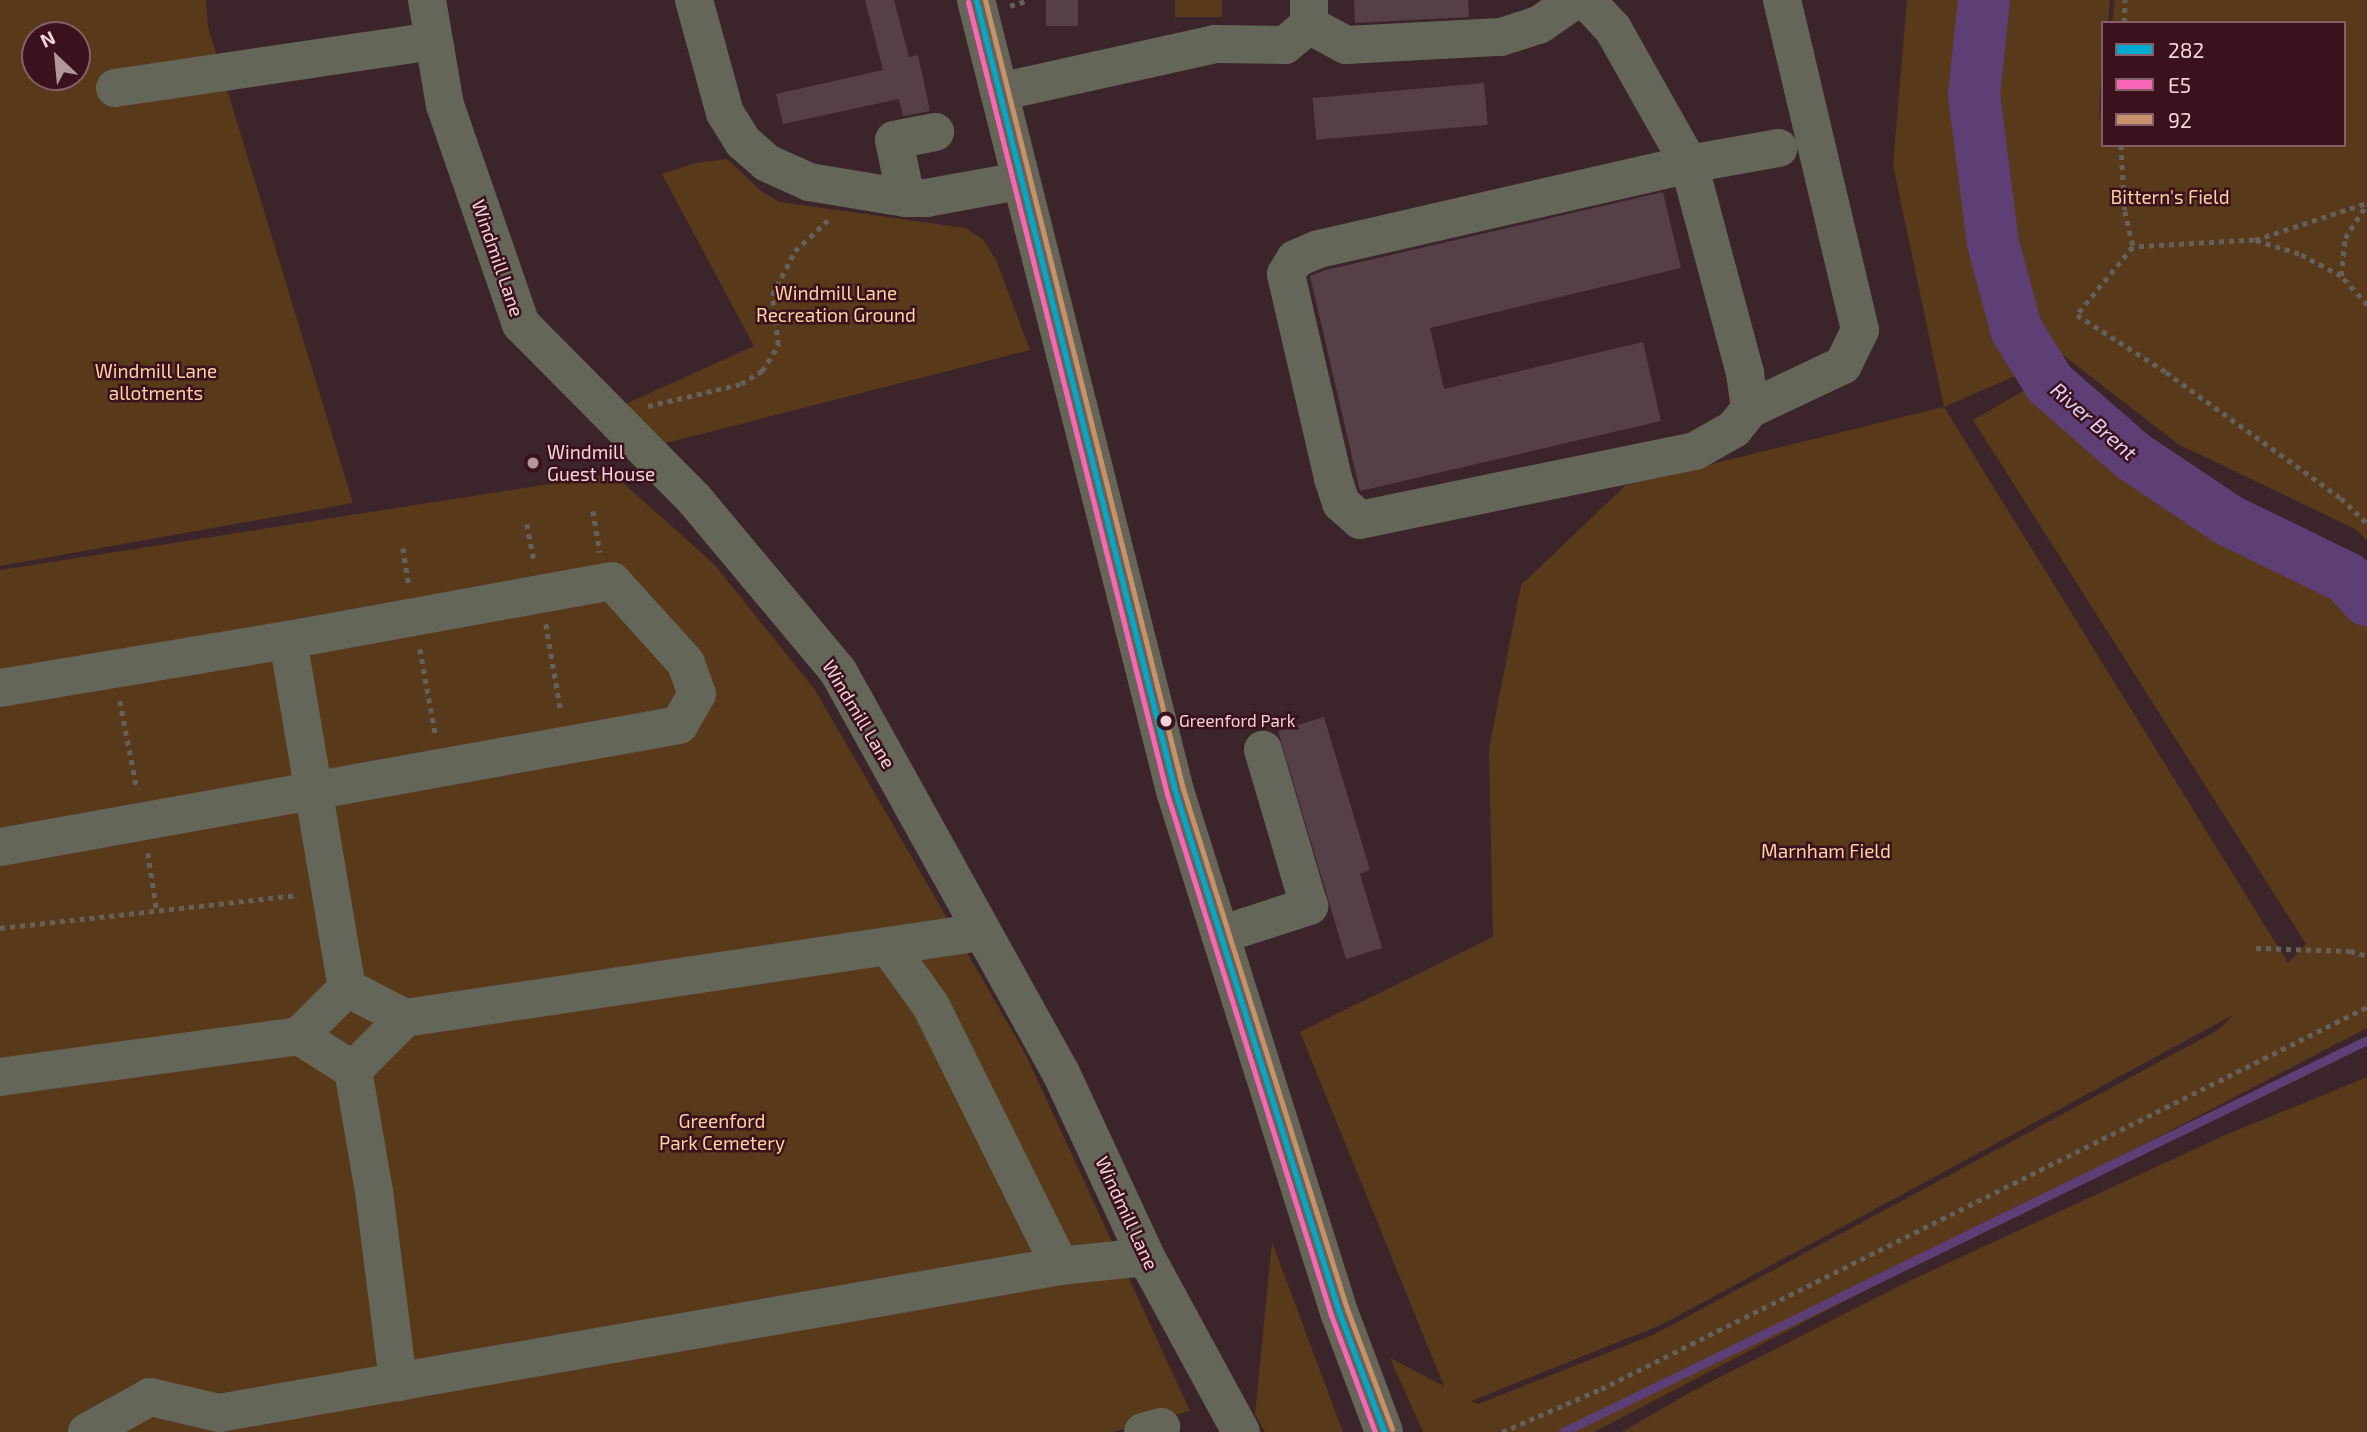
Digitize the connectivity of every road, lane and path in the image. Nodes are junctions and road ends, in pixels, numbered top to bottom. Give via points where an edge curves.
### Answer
1 (427, 0) edge
2 (694, 0) edge
3 (976, 0) edge
4 (1575, 0) edge
5 (1586, 0) edge
6 (1782, 0) edge
7 (2125, 0) edge
8 (1309, 13) edge
9 (2124, 21) edge
10 (434, 41) junction
11 (115, 88) dead end
12 (999, 92) junction
13 (934, 132) dead end
14 (2121, 147) edge
15 (1779, 148) dead end
16 (1689, 164) junction
17 (1020, 181) junction
18 (851, 190) junction
19 (906, 198) junction
20 (2367, 204) edge
21 (2254, 240) junction
22 (2133, 247) junction
23 (2341, 276) junction
24 (2367, 305) edge
25 (1751, 409) junction
26 (619, 424) junction
27 (2367, 523) edge
28 (541, 594) junction
29 (415, 617) junction
30 (288, 640) junction
31 (114, 669) junction
32 (0, 688) edge
33 (566, 745) junction
34 (1263, 750) dead end
35 (441, 767) junction
36 (312, 790) junction
37 (143, 821) junction
38 (0, 847) edge
39 (330, 892) junction
40 (157, 911) junction
41 (0, 928) edge
42 (982, 932) junction
43 (1220, 935) junction
44 (888, 946) junction
45 (2256, 948) dead end
46 (2367, 956) edge
47 (346, 989) junction
48 (2367, 1007) edge
49 (405, 1018) junction
50 (299, 1036) junction
51 (353, 1070) junction
52 (0, 1077) edge
53 (1146, 1257) junction
54 (1060, 1266) junction
55 (398, 1381) junction
56 (87, 1432) edge
57 (1241, 1432) edge
58 (1384, 1432) edge
59 (1502, 1432) edge

1 - 10 street, Windmill Lane
2 - 18 street via 725,113 743,142 767,163 809,182
3 - 12 main road
4 - 8 street via 1539,25 1502,37 1346,45
5 - 16 street via 1613,29
6 - 25 street via 1860,330 1843,365
7 - 9 path
8 - 12 street via 1285,45 1216,44
10 - 11 street
10 - 26 street, Windmill Lane via 445,105 521,324
12 - 17 main road
13 - 19 street via 894,140
14 - 22 path via 2125,211
15 - 16 street
16 - 25 street
16 - 25 street via 1319,249 1295,259 1286,274 1333,478 1341,503 1360,520 1695,451 1734,429
17 - 19 street
17 - 43 main road via 1175,791
18 - 19 street
18 - 26 path via 840,211 795,251 772,295 778,345 762,371 741,384 631,410
20 - 21 path
20 - 23 path via 2345,238
21 - 22 path
21 - 23 path via 2299,254
22 - 27 path via 2077,315 2166,372 2341,498
23 - 24 path
26 - 42 street, Windmill Lane via 695,500 838,671
28 - 29 street
28 - 33 path
28 - 33 street via 611,581 686,663 697,694 679,725
29 - 30 street
29 - 35 path
30 - 31 street
30 - 36 street
31 - 32 street
31 - 37 path
33 - 35 street
34 - 43 street via 1308,906
35 - 36 street
36 - 37 street
36 - 39 street
37 - 38 street
37 - 40 path
39 - 40 path
39 - 47 street
40 - 41 path
42 - 44 street
42 - 53 street, Windmill Lane via 1061,1073
43 - 58 main road via 1339,1312
44 - 49 street
44 - 54 street via 931,1006
45 - 46 path via 2350,951
47 - 49 street
47 - 50 street
48 - 59 path via 1601,1389
49 - 51 street
50 - 51 street
50 - 52 street
51 - 55 street
53 - 54 street
53 - 57 street, Windmill Lane
54 - 55 street
55 - 56 street via 219,1413 150,1397

